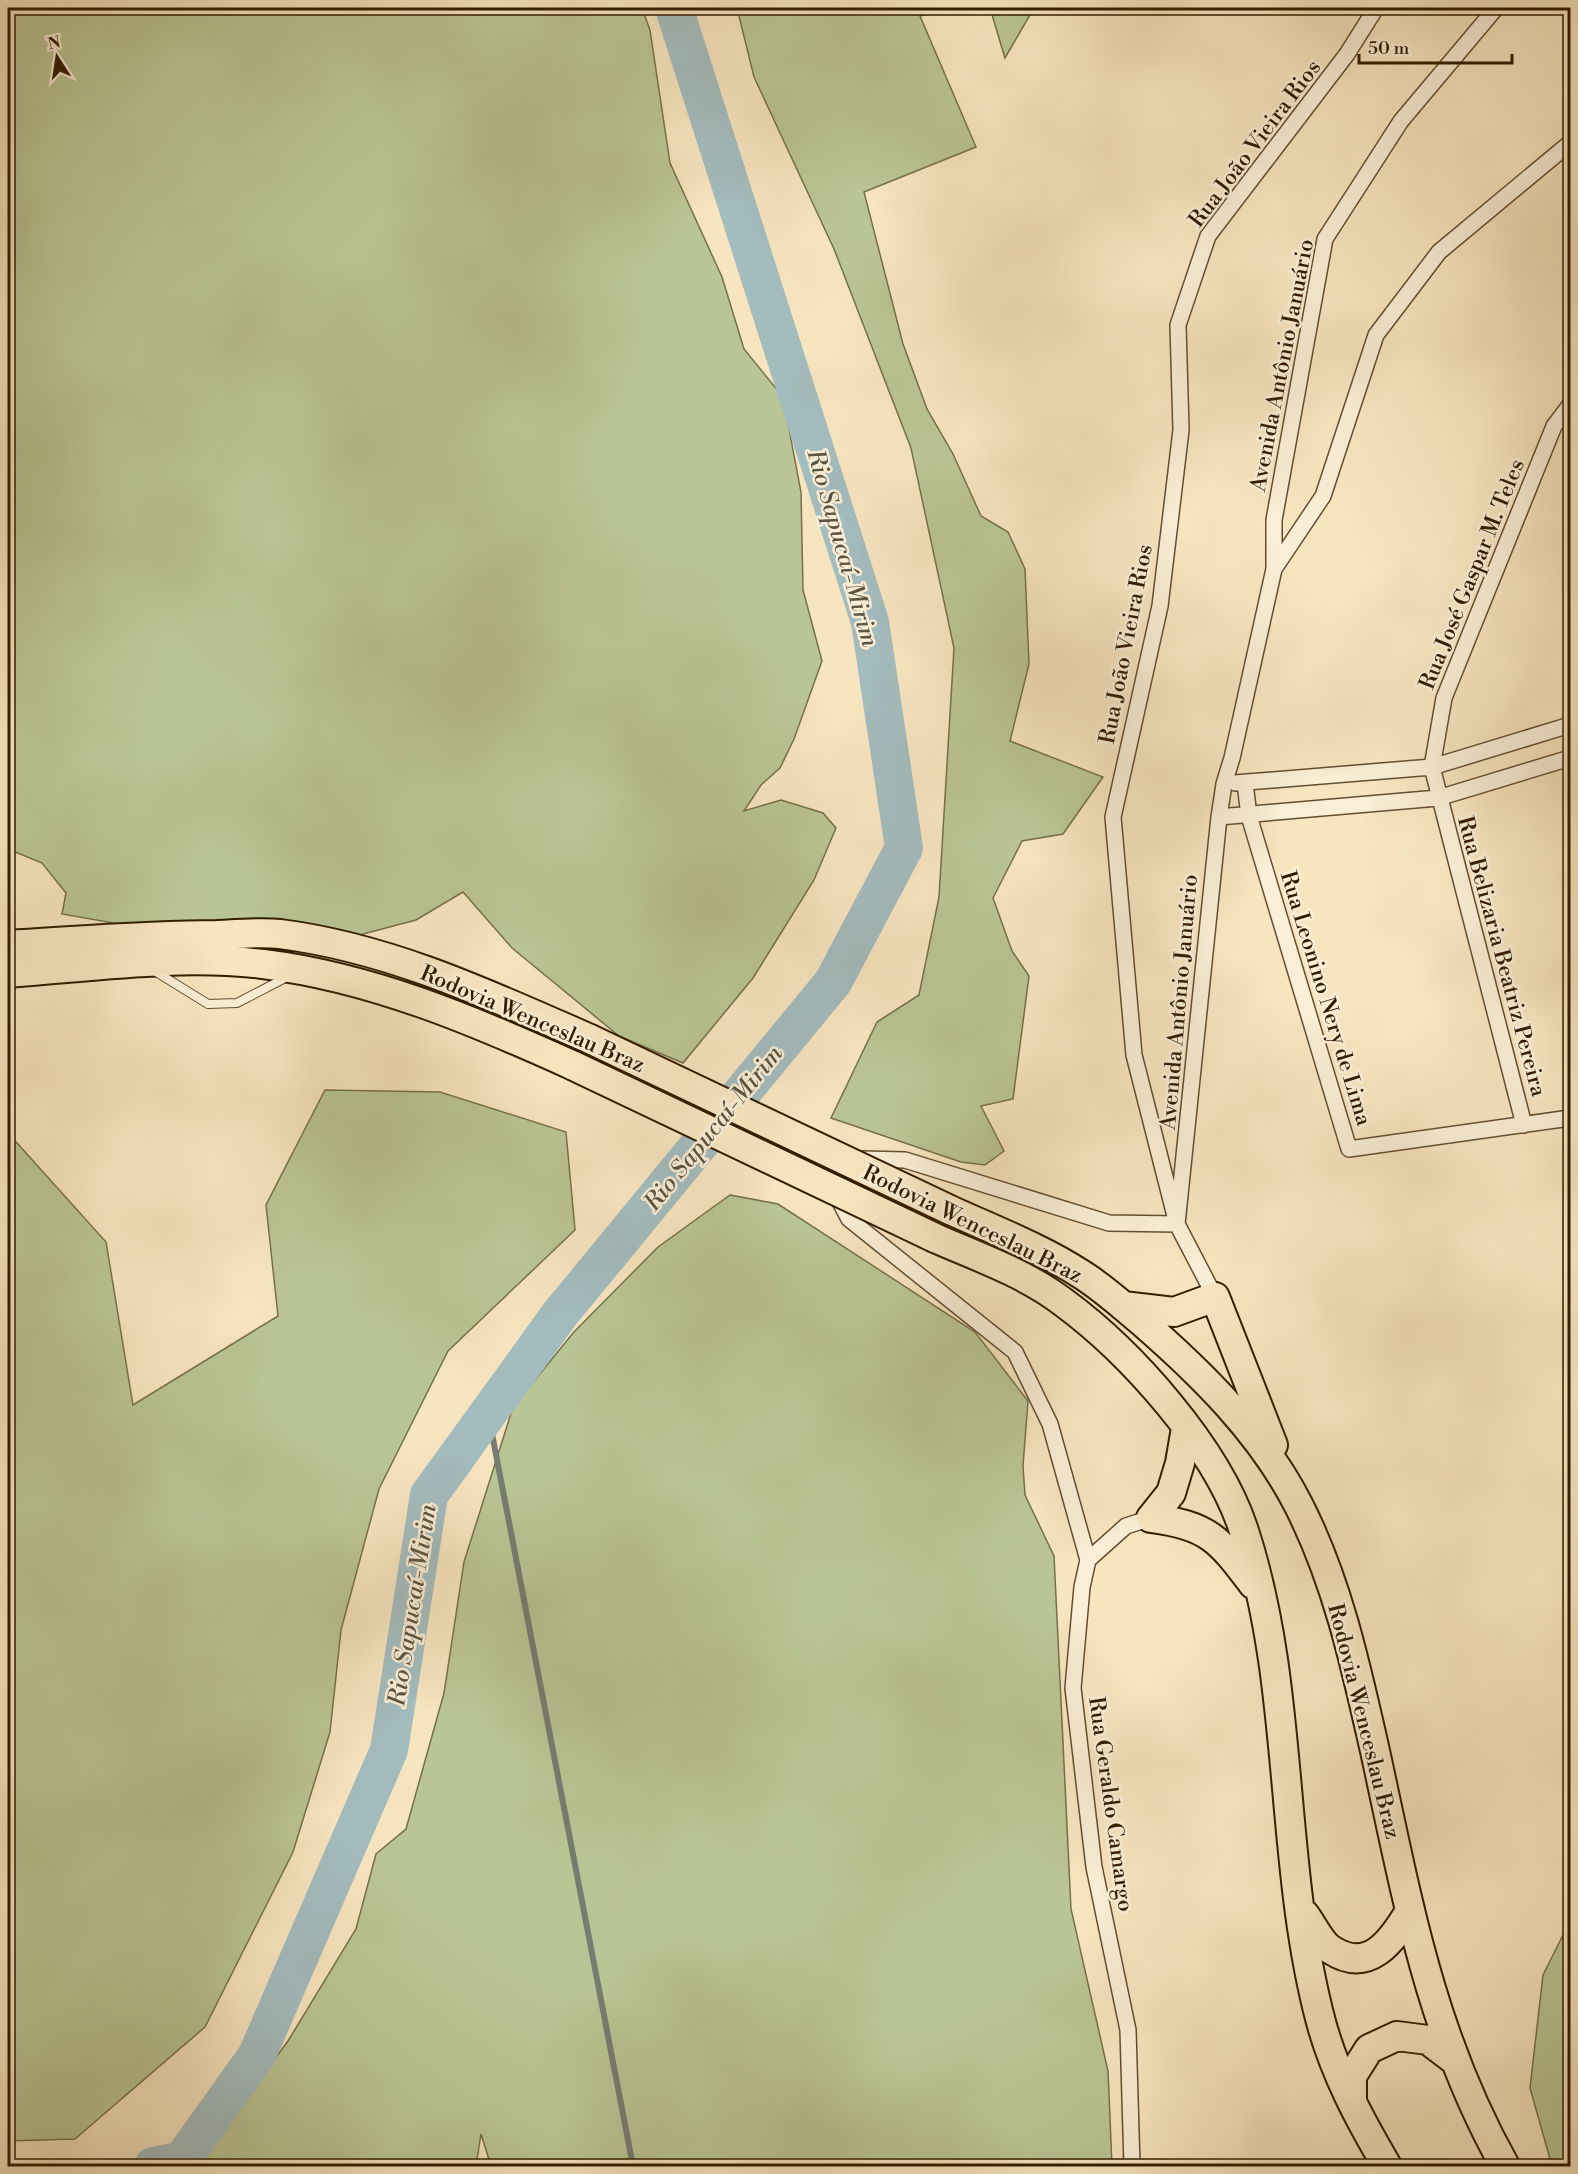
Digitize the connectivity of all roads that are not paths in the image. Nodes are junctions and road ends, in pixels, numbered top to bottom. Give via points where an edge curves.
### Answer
1 (1376, 8) edge
2 (1496, 8) edge
3 (1570, 142) edge
4 (1570, 405) edge
5 (1274, 569) junction
6 (1570, 725) edge
7 (1570, 758) edge
8 (1432, 767) junction
9 (1245, 783) junction
10 (1224, 784) junction
11 (1438, 798) junction
12 (1249, 816) junction
13 (1219, 817) junction
14 (8, 945) edge
15 (141, 963) junction
16 (301, 970) junction
17 (8, 973) edge
18 (1570, 1118) edge
19 (1524, 1125) junction
20 (1177, 1224) junction
21 (1215, 1297) junction
22 (1123, 1306) junction
23 (1186, 1428) junction
24 (1299, 1505) junction
25 (1151, 1518) junction
26 (1088, 1560) junction
27 (1261, 1594) junction
28 (1300, 1908) junction
29 (1410, 1911) junction
30 (1453, 2059) junction
31 (1352, 2107) junction
32 (1132, 2166) edge
33 (1387, 2166) edge
34 (1505, 2166) edge

1 - 20 street, Rua João Vieira Rios via 1347,54 1208,236 1178,326 1181,430 1160,606 1113,817 1134,1055
2 - 5 street, Avenida Antônio Januário via 1401,121 1326,239 1274,520
3 - 5 street via 1439,252 1376,335 1323,496
4 - 8 street, Rua José Gaspar M. Teles via 1554,426 1444,698
5 - 10 street, Avenida Antônio Januário
6 - 8 street
7 - 11 street
8 - 9 street
8 - 11 street, Rua Belizaria Beatriz Pereira
9 - 10 street
9 - 12 street, Rua Leonino Nery de Lima
10 - 13 street, Avenida Antônio Januário
11 - 12 street
11 - 19 street, Rua Belizaria Beatriz Pereira
12 - 13 street
12 - 19 street, Rua Leonino Nery de Lima via 1349,1149
13 - 20 street, Avenida Antônio Januário
14 - 22 highway, Rodovia Wenceslau Braz, bridge via 279,934 402,962 590,1039 950,1210 1081,1274
15 - 16 highway, Rodovia Wenceslau Braz via 185,960
15 - 16 lane via 208,1004 237,1003
15 - 17 highway, Rodovia Wenceslau Braz
16 - 23 highway, Rodovia Wenceslau Braz, bridge via 476,1022 1015,1273 1062,1300 1119,1350
18 - 19 street, Rua Leonino Nery de Lima
20 - 21 street, Rua João Vieira Rios
20 - 26 street via 1108,1223 905,1160 862,1159 846,1169 841,1181 839,1200 849,1219 1016,1352 1050,1424
21 - 22 highway via 1174,1312
21 - 24 highway
22 - 24 highway, Rodovia Wenceslau Braz via 1218,1392 1266,1451
23 - 25 highway via 1171,1493
23 - 27 highway, Rodovia Wenceslau Braz via 1217,1473 1242,1526
24 - 29 highway, Rodovia Wenceslau Braz via 1326,1568 1350,1642
25 - 26 street via 1126,1526
25 - 27 highway via 1205,1531 1225,1548
26 - 32 street, Rua Geraldo Camargo via 1073,1688 1094,1867 1128,2030
27 - 28 highway, Rodovia Wenceslau Braz
28 - 29 highway via 1329,1948 1352,1958 1376,1953 1392,1941
28 - 31 highway, Rodovia Wenceslau Braz via 1322,2023
29 - 30 highway, Rodovia Wenceslau Braz
30 - 31 highway via 1428,2040 1397,2036 1369,2049 1352,2076
30 - 34 highway, Rodovia Wenceslau Braz
31 - 33 highway, Rodovia Wenceslau Braz

